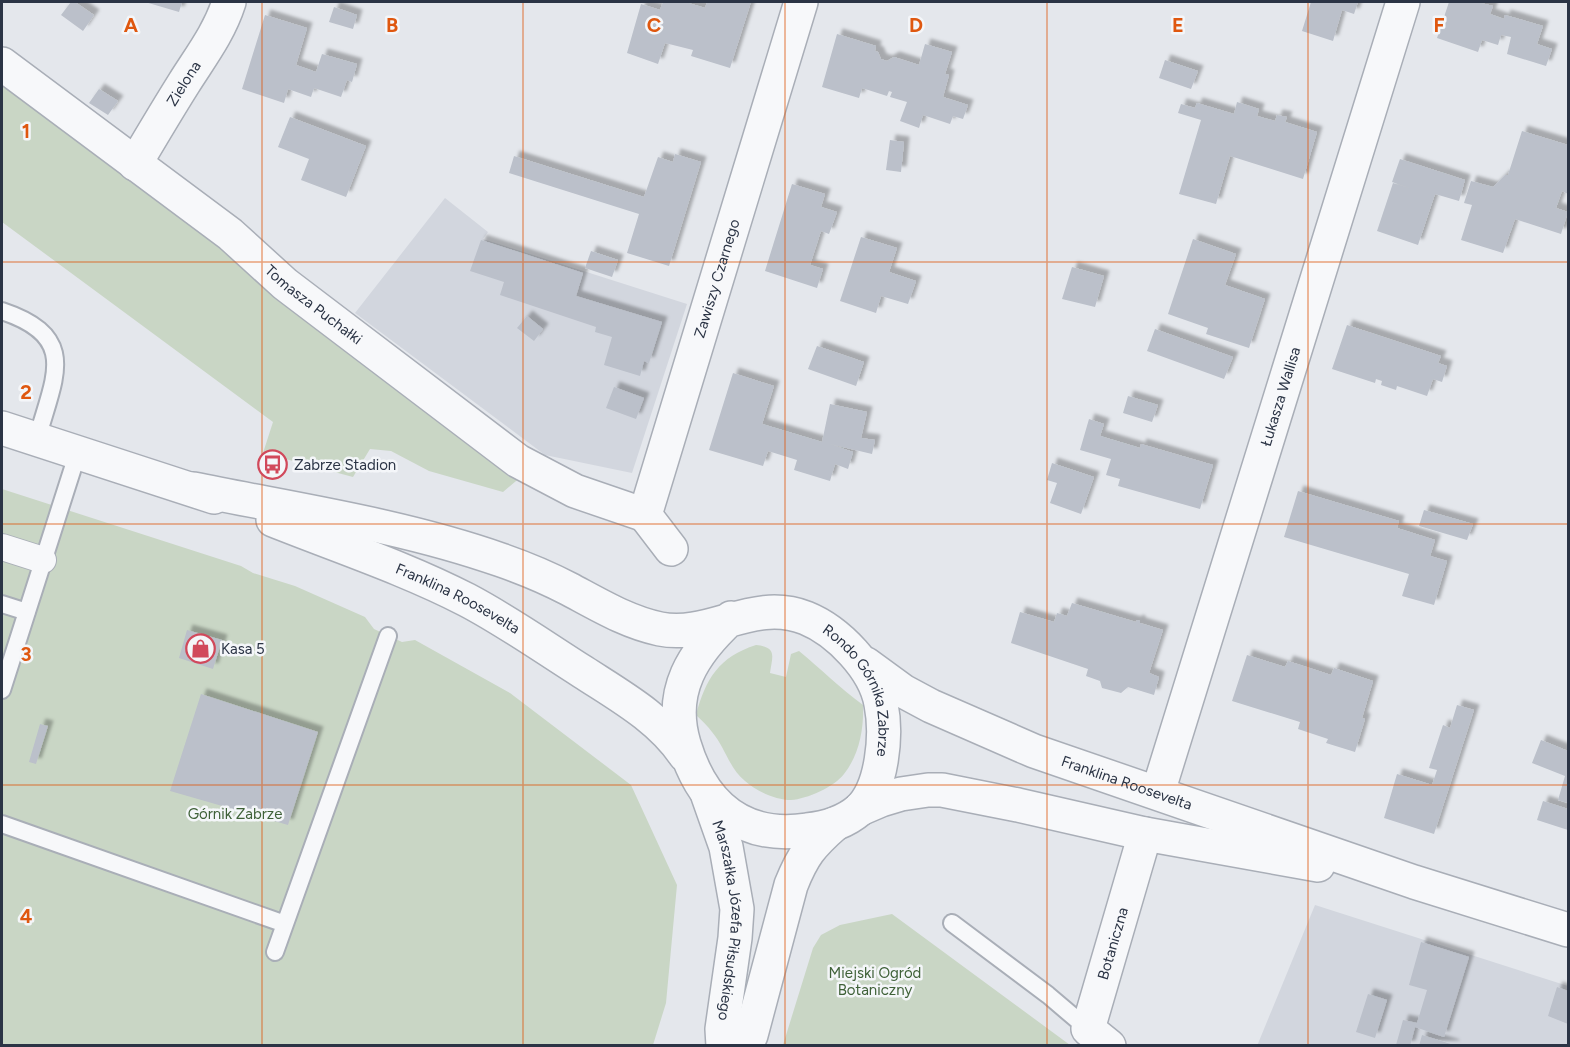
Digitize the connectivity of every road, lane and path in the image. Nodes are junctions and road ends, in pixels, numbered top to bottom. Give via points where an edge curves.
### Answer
1 (229, 2) edge
2 (801, 2) edge
3 (1403, 2) edge
4 (2, 64) edge
5 (135, 164) junction
6 (2, 311) edge
7 (2, 428) edge
8 (37, 439) junction
9 (78, 452) junction
10 (192, 489) junction
11 (645, 515) junction
12 (2, 547) edge
13 (670, 549) dead end
14 (43, 560) junction
15 (2, 604) edge
16 (27, 612) junction
17 (731, 618) junction
18 (388, 636) dead end
19 (854, 655) junction
20 (2, 690) edge
21 (690, 764) junction
22 (1158, 792) junction
23 (708, 796) junction
24 (848, 817) junction
25 (2, 824) edge
26 (1145, 834) junction
27 (1414, 882) junction
28 (952, 923) dead end
29 (285, 924) junction
30 (1569, 930) edge
31 (275, 952) dead end
32 (1098, 1037) edge
33 (723, 1046) edge
34 (746, 1046) edge

1 - 5 street, Zielona via 209,46
2 - 11 street, Zawiszy Czarnego
3 - 22 street, Łukasza Wallisa
4 - 5 street, Tomasza Puchałki
5 - 11 street, Tomasza Puchałki via 518,461 575,491
6 - 8 lane via 41,330 51,343 55,369
7 - 8 street, Franklina Roosevelta
8 - 9 street, Franklina Roosevelta
9 - 10 street, Franklina Roosevelta
9 - 14 lane
10 - 17 street, Franklina Roosevelta via 438,540 525,569 626,618 661,629 684,631
10 - 21 street, Franklina Roosevelta via 410,573 468,601 651,718 674,740
11 - 13 street
12 - 14 street
14 - 16 lane
15 - 16 lane
16 - 20 lane
17 - 19 street, Rondo Górnika Zabrze via 768,611 804,618 840,639
17 - 21 street via 696,656 683,682 680,728
18 - 29 lane
19 - 22 street, Franklina Roosevelta via 903,691 1009,741
19 - 24 street, Rondo Górnika Zabrze via 880,698 884,742 873,788
21 - 23 street
22 - 27 street, Franklina Roosevelta
23 - 24 street via 727,813 766,830 788,833
23 - 33 street, Marszałka Józefa Piłsudskiego via 726,847 737,909
24 - 26 street, Franklina Roosevelta via 901,794 942,790
24 - 34 street via 813,843 798,865
25 - 29 lane
26 - 27 street, Franklina Roosevelta
26 - 32 street, Botaniczna
27 - 30 street, Franklina Roosevelta
28 - 32 lane
29 - 31 lane

